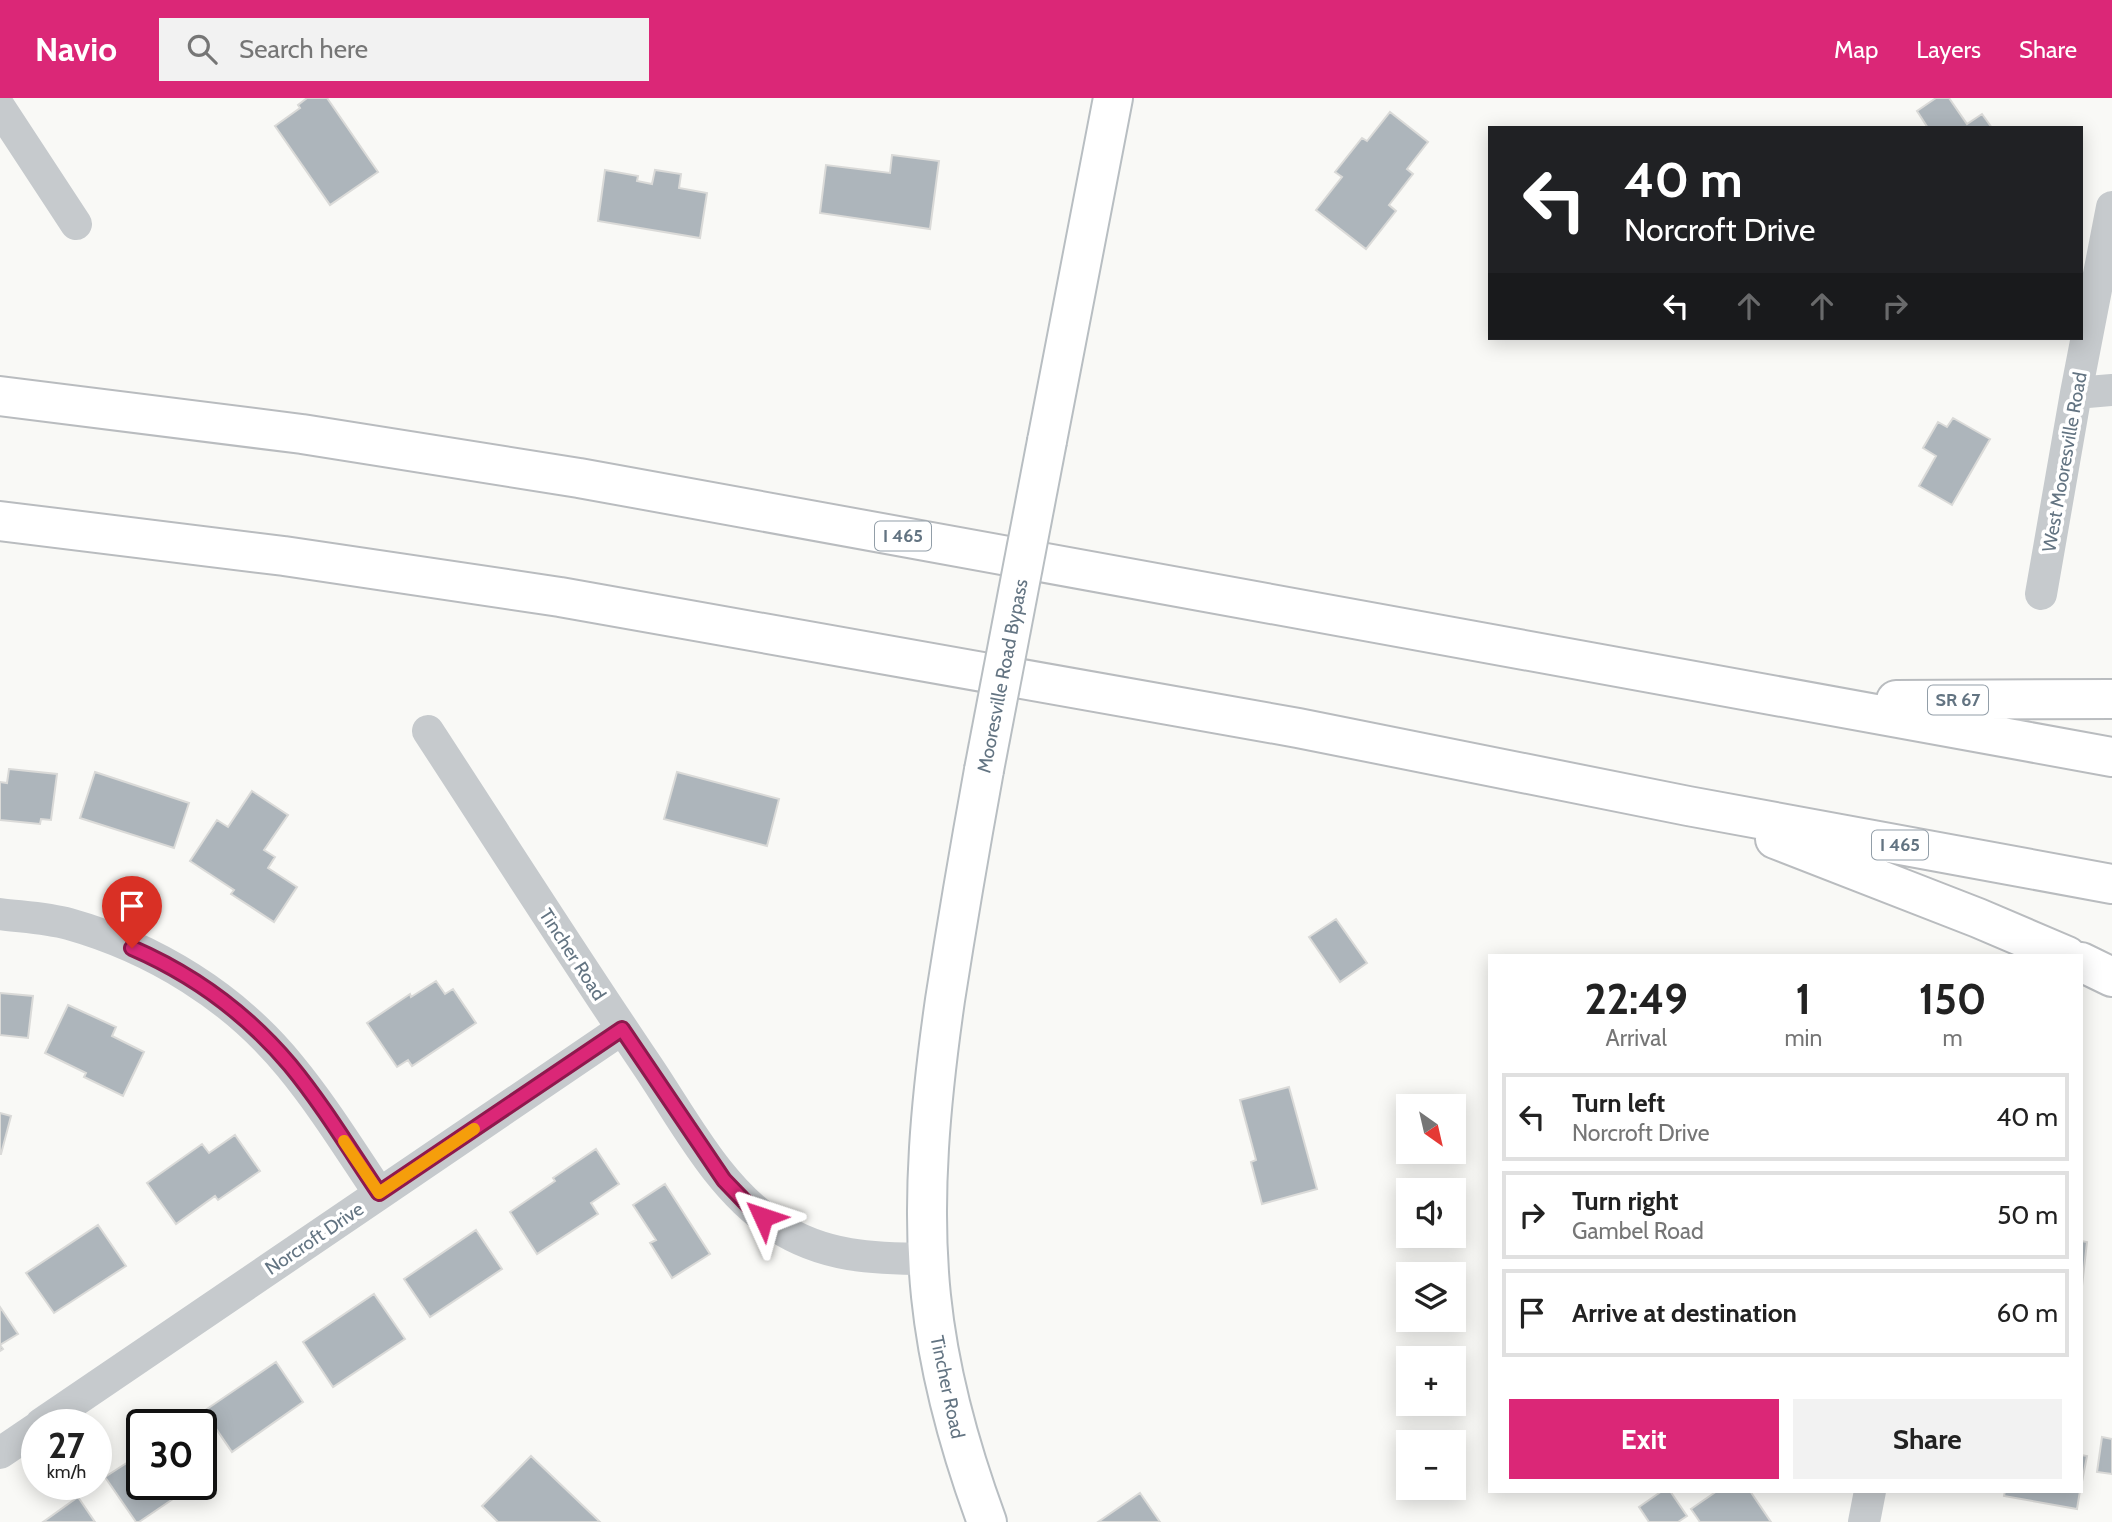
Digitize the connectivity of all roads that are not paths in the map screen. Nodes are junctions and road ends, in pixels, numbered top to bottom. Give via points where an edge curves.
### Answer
1 (1113, 98) edge
2 (0, 107) edge
3 (2112, 207) edge
4 (76, 224) dead end
5 (2112, 390) edge
6 (2076, 393) junction
7 (0, 396) edge
8 (0, 521) edge
9 (2041, 594) dead end
10 (2112, 699) edge
11 (1803, 701) junction
12 (428, 731) dead end
13 (2112, 757) edge
14 (1688, 806) junction
15 (2112, 884) edge
16 (0, 914) edge
17 (2062, 954) edge
18 (2083, 963) edge
19 (2112, 977) edge
20 (622, 1029) junction
21 (379, 1193) junction
22 (928, 1259) junction
23 (63, 1409) edge
24 (21, 1439) edge
25 (0, 1453) edge
26 (1870, 1493) edge
27 (987, 1522) edge
28 (1864, 1522) edge

1 - 22 main road, Mooresville Road Bypass, bridge via 960,899 936,1066
2 - 4 street
3 - 6 street, West Mooresville Road
5 - 6 street
6 - 9 street, West Mooresville Road
7 - 11 main road, I 465 via 302,434 579,478
8 - 14 main road, I 465 via 284,556 560,597 1298,728
10 - 11 main road, SR 67
11 - 13 main road, I 465
12 - 20 street, Tincher Road
14 - 15 main road, I 465
14 - 17 main road
16 - 21 street via 66,923 124,944 162,961 230,1006 289,1065
18 - 19 main road
20 - 21 street, Norcroft Drive
20 - 22 street, Tincher Road via 724,1180 763,1217 830,1251 883,1259
21 - 23 street, Norcroft Drive
22 - 27 main road, Tincher Road via 943,1372
24 - 25 street
26 - 28 street

